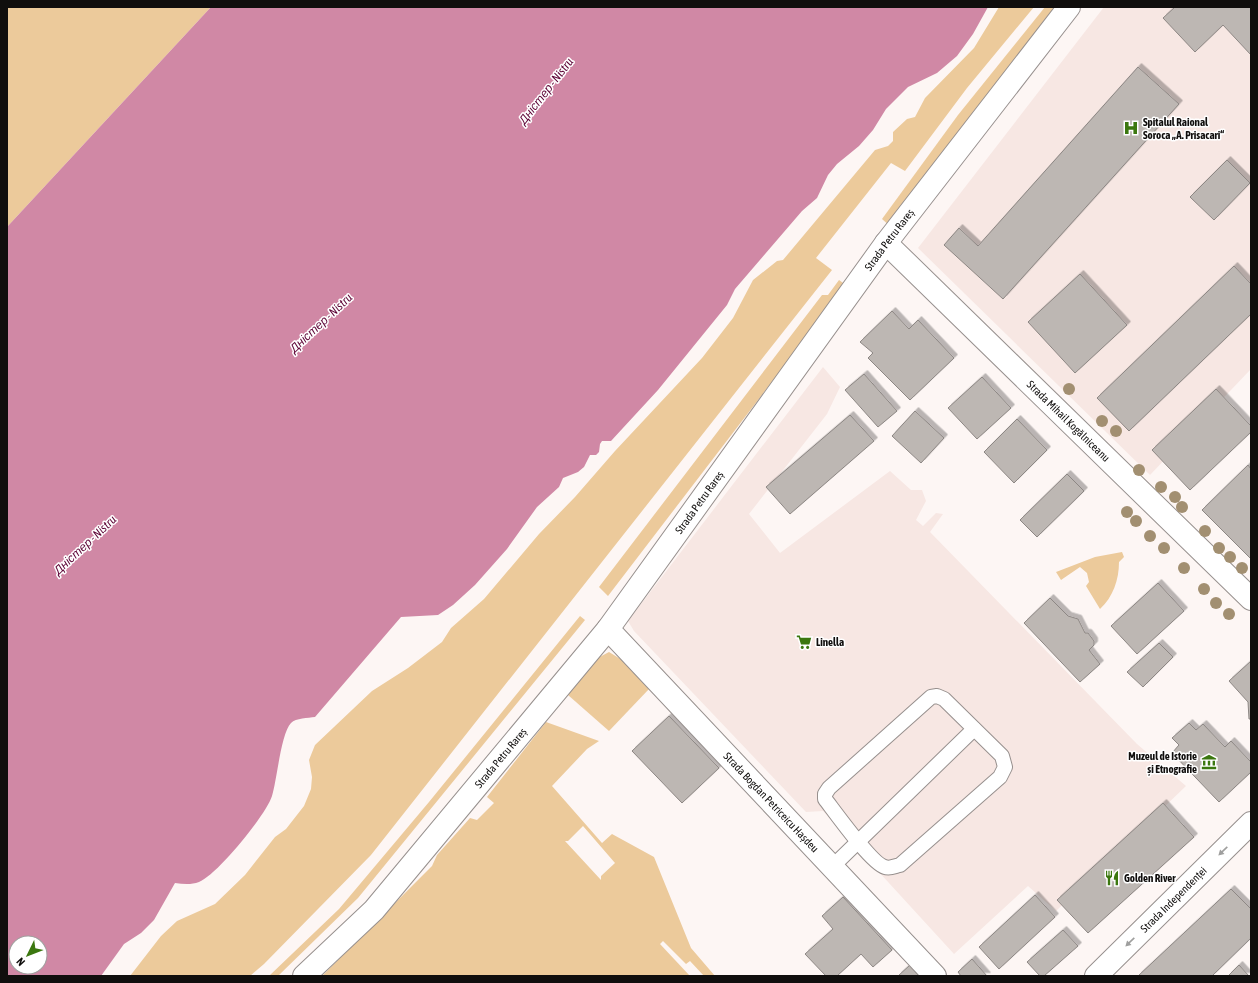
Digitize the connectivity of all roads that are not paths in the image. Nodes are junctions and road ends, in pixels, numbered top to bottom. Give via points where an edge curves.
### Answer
1 (1069, 7) edge
2 (886, 243) junction
3 (1251, 600) edge
4 (608, 629) junction
5 (974, 729) junction
6 (1251, 824) edge
7 (858, 842) junction
8 (832, 867) junction
9 (304, 976) edge
10 (935, 976) edge
11 (1096, 976) edge

1 - 2 street, Strada Petru Rareș
2 - 3 street, Strada Mihail Kogălniceanu
2 - 4 street, Strada Petru Rareș
4 - 8 street, Strada Bogdan Petriceicu Hașdeu
4 - 9 street, Strada Petru Rareș via 374,910
5 - 7 lane
5 - 7 lane via 1002,756 1005,768 1000,777 900,865 883,867
5 - 7 lane via 944,699 931,697 829,788 825,799
6 -> 11 street, Strada Independenței
7 - 8 lane
8 - 10 street, Strada Bogdan Petriceicu Hașdeu

